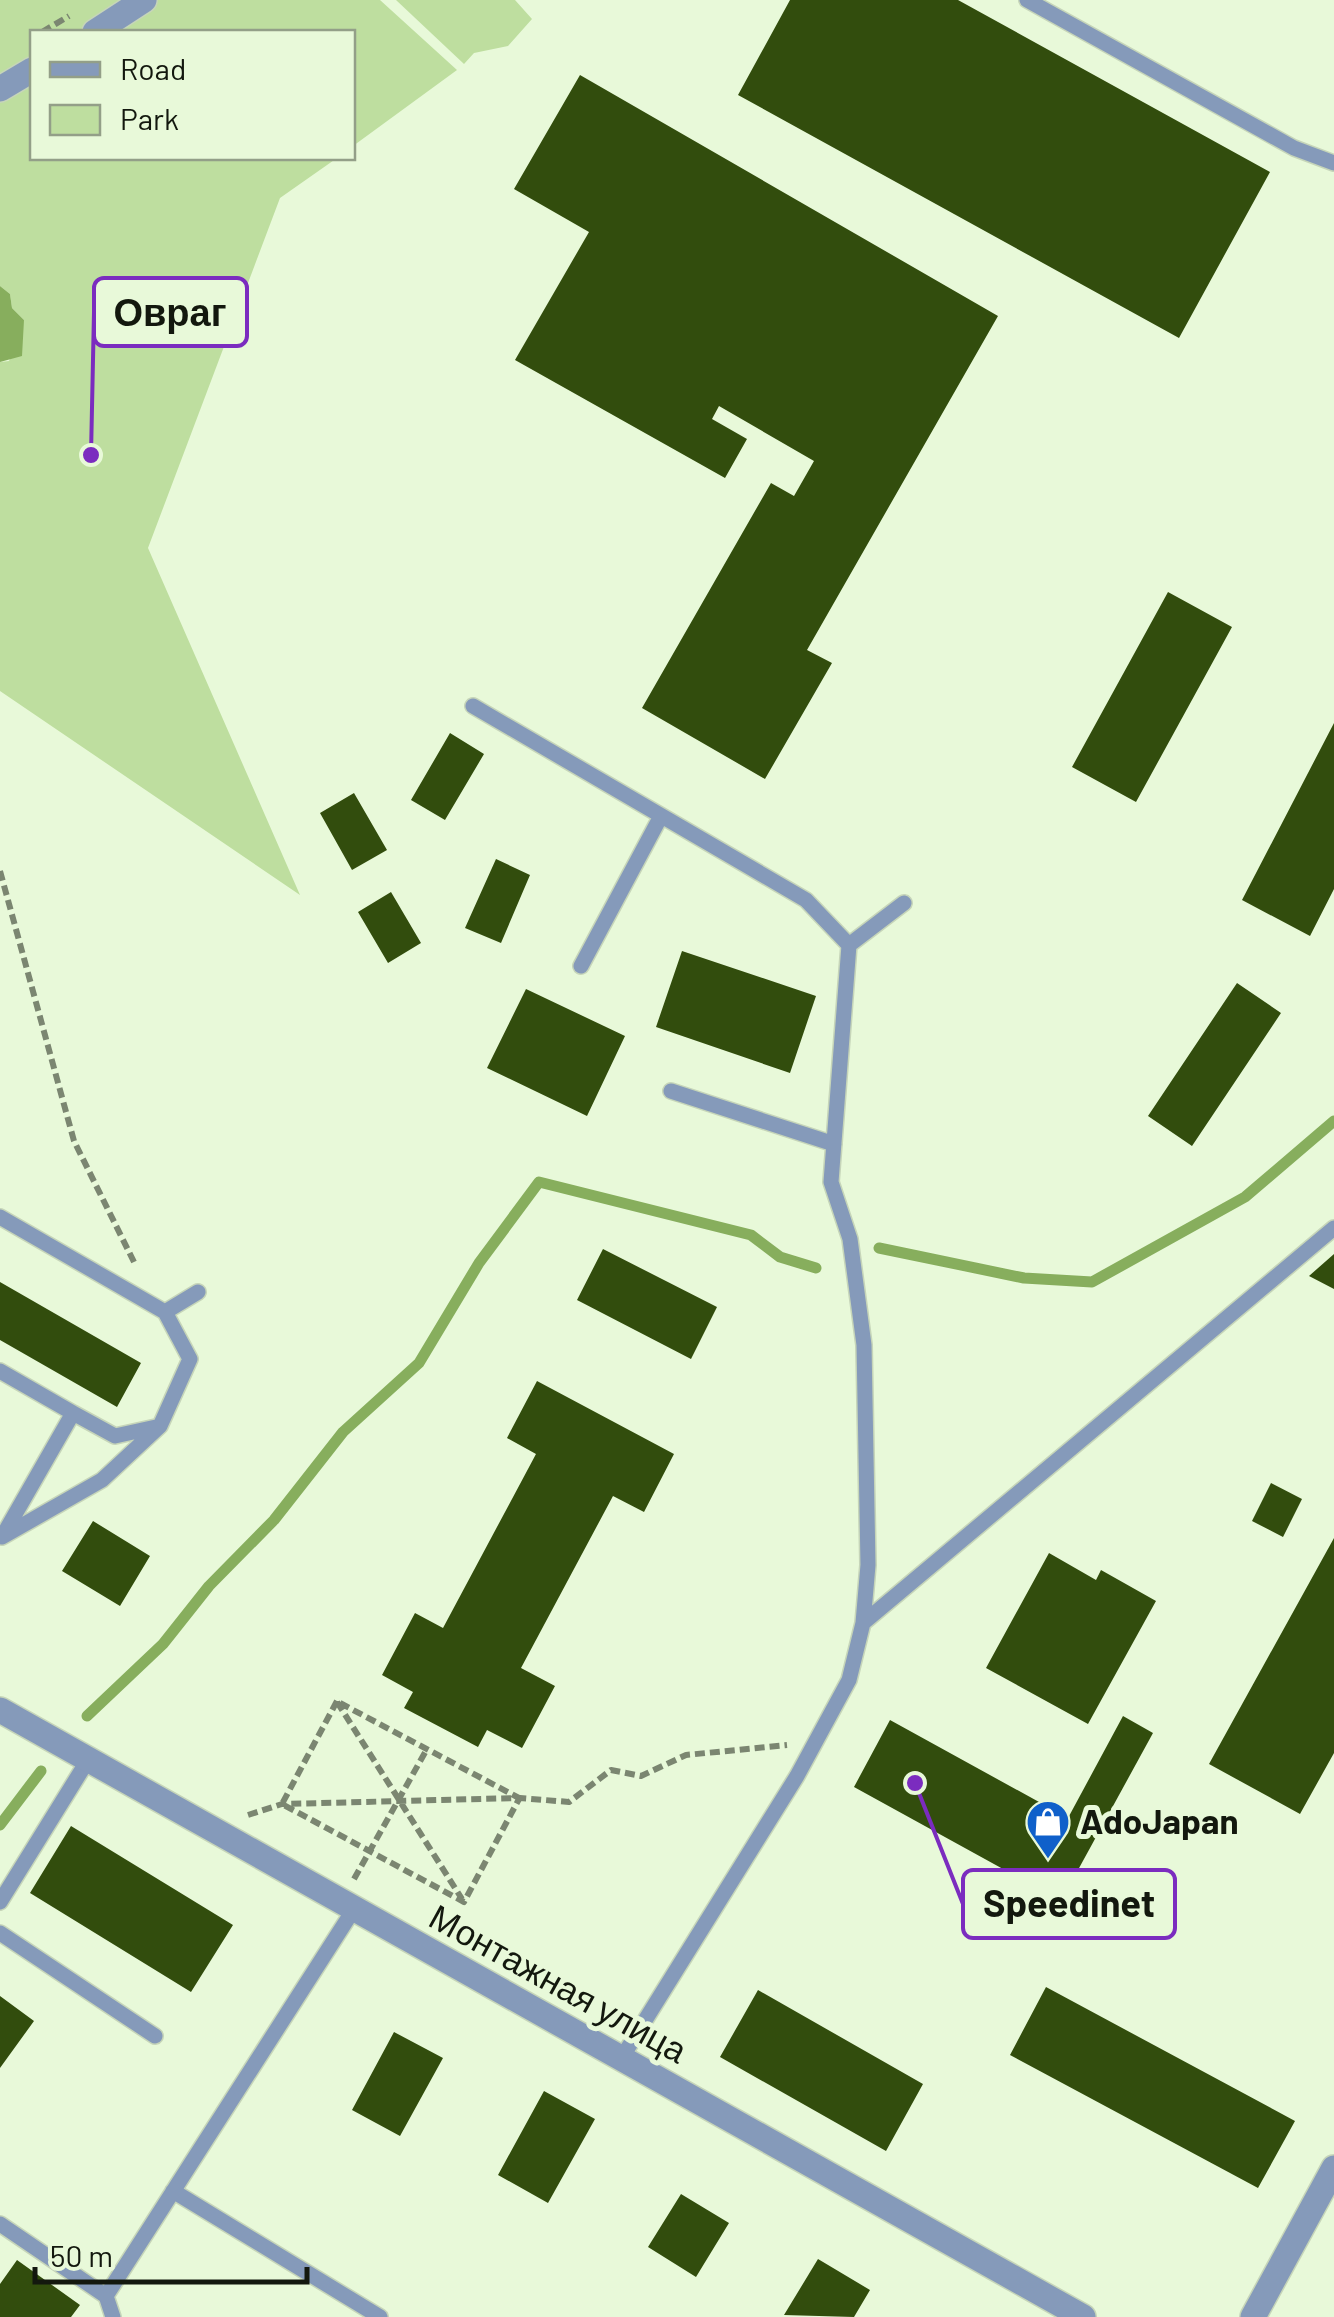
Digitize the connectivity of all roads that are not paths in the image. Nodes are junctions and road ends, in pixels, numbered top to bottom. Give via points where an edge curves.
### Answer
1 (144, 0) edge
2 (1027, 0) edge
3 (98, 30) edge
4 (30, 71) edge
5 (0, 89) edge
6 (1334, 163) edge
7 (473, 706) dead end
8 (661, 816) junction
9 (904, 903) dead end
10 (848, 944) junction
11 (580, 966) dead end
12 (670, 1091) dead end
13 (834, 1144) junction
14 (0, 1217) edge
15 (1334, 1228) edge
16 (198, 1292) dead end
17 (165, 1312) junction
18 (0, 1371) edge
19 (74, 1413) junction
20 (160, 1426) junction
21 (1, 1539) edge
22 (863, 1623) junction
23 (2, 1716) edge
24 (88, 1760) junction
25 (0, 1902) edge
26 (354, 1909) junction
27 (0, 1933) edge
28 (155, 2036) dead end
29 (621, 2060) junction
30 (1334, 2168) edge
31 (173, 2192) junction
32 (0, 2224) edge
33 (106, 2296) junction
34 (113, 2317) edge
35 (380, 2317) edge
36 (1083, 2317) edge
37 (1253, 2317) edge

1 - 3 street
2 - 6 lane via 1294,148
4 - 5 street
7 - 8 lane
8 - 10 lane via 806,900
8 - 11 lane
9 - 10 lane
10 - 13 lane
12 - 13 lane
13 - 22 lane via 831,1182 850,1239 864,1345
14 - 17 lane
15 - 22 lane
16 - 17 lane
17 - 20 lane via 190,1360
18 - 19 lane
19 - 20 lane via 115,1436
19 - 21 lane
20 - 21 lane via 102,1480
22 - 29 lane via 849,1680 797,1776
23 - 24 street, Монтажная улица
24 - 25 lane
24 - 26 street, Монтажная улица
26 - 29 street, Монтажная улица
26 - 31 lane
27 - 28 lane
29 - 36 street, Монтажная улица
30 - 37 street
31 - 33 lane
31 - 35 lane
32 - 33 lane
33 - 34 lane

